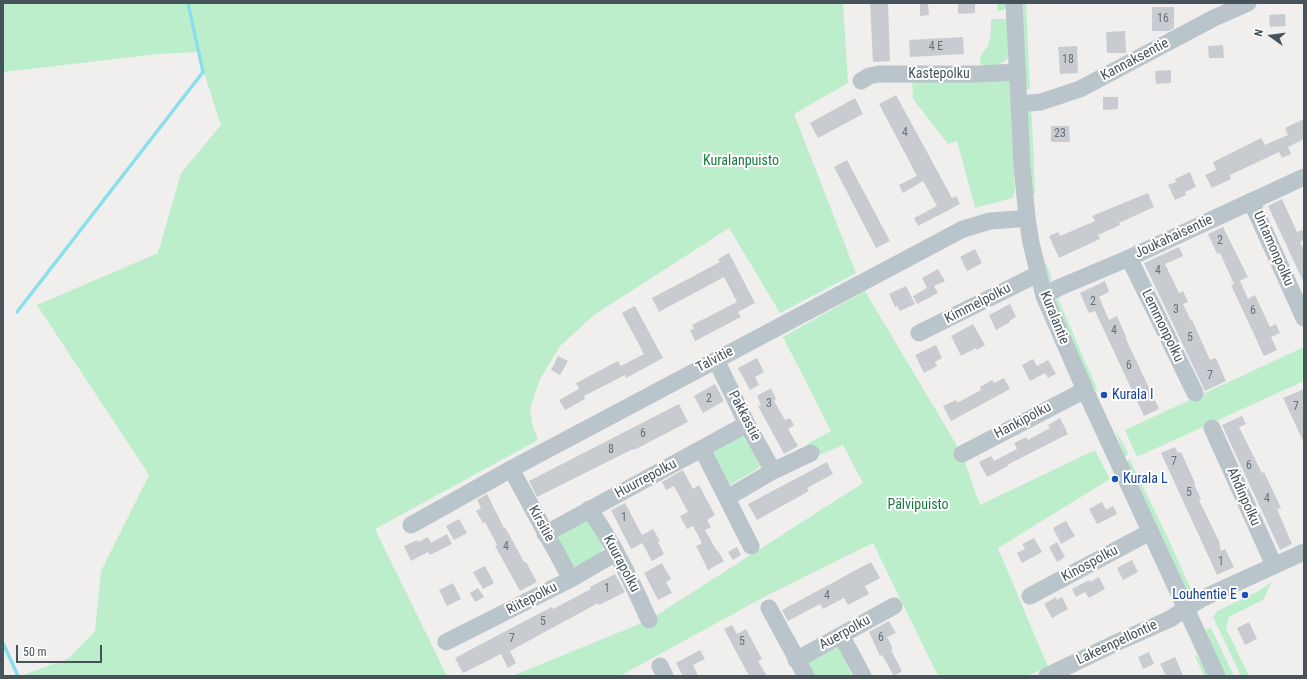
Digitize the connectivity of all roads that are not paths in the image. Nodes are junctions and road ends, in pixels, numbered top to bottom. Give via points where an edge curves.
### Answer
1 (1014, 3) edge
2 (1248, 3) edge
3 (1214, 11) edge
4 (1018, 72) junction
5 (862, 81) dead end
6 (1019, 104) junction
7 (1304, 177) edge
8 (1251, 201) junction
9 (1027, 217) junction
10 (1129, 258) junction
11 (1038, 274) junction
12 (1044, 296) junction
13 (1304, 318) edge
14 (919, 334) dead end
15 (716, 360) junction
16 (1085, 390) junction
17 (1195, 393) dead end
18 (747, 424) junction
19 (1212, 428) dead end
20 (702, 449) junction
21 (811, 453) dead end
22 (962, 454) dead end
23 (511, 470) junction
24 (773, 471) junction
25 (727, 498) junction
26 (589, 510) junction
27 (411, 525) dead end
28 (1150, 532) junction
29 (545, 534) junction
30 (751, 546) dead end
31 (1304, 552) edge
32 (616, 553) junction
33 (1274, 565) junction
34 (571, 579) junction
35 (1030, 596) dead end
36 (894, 606) dead end
37 (769, 608) dead end
38 (1186, 608) junction
39 (649, 620) dead end
40 (841, 636) junction
41 (446, 642) dead end
42 (796, 660) junction
43 (806, 676) edge
44 (863, 676) edge
45 (1047, 676) edge
46 (1218, 676) edge

1 - 4 street, Kuralantie
2 - 3 street, Kannaksentie
3 - 6 street, Kannaksentie via 1080,89 1041,102
4 - 5 street, Kastepolku via 879,74
4 - 6 street, Kuralantie
6 - 9 street, Kuralantie
7 - 8 street, Joukahaisentie
8 - 10 street, Joukahaisentie
8 - 13 street, Untamonpolku
9 - 11 street, Kuralantie
9 - 15 street, Talvitie via 963,229
10 - 12 street, Joukahaisentie
10 - 17 street, Lemmonpolku
11 - 12 street, Kuralantie
11 - 14 street, Kimmelpolku
12 - 16 street, Kuralantie
15 - 18 street, Pakkastie
15 - 23 street, Talvitie
16 - 22 street, Hankipolku
16 - 28 street, Kuralantie
18 - 20 street, Huurrepolku
18 - 24 street, Pakkastie
19 - 33 street, Ahdinpolku
20 - 25 street
20 - 26 street, Huurrepolku
21 - 24 street
23 - 27 street, Talvitie
23 - 29 street, Kirsitie
24 - 25 street
25 - 30 street
26 - 29 street, Huurrepolku
26 - 32 street, Kuurapolku via 604,530
28 - 35 street, Kinospolku
28 - 38 street, Kuralantie
29 - 34 street, Kirsitie
31 - 33 street, Lakeenpellontie
32 - 34 street, Riitepolku
32 - 39 street, Kuurapolku
33 - 38 street, Lakeenpellontie
34 - 41 street, Riitepolku
36 - 40 street, Auerpolku
37 - 42 street
38 - 45 street, Lakeenpellontie via 1170,619
38 - 46 street, Kuralantie
40 - 42 street, Auerpolku
40 - 44 street
42 - 43 street

